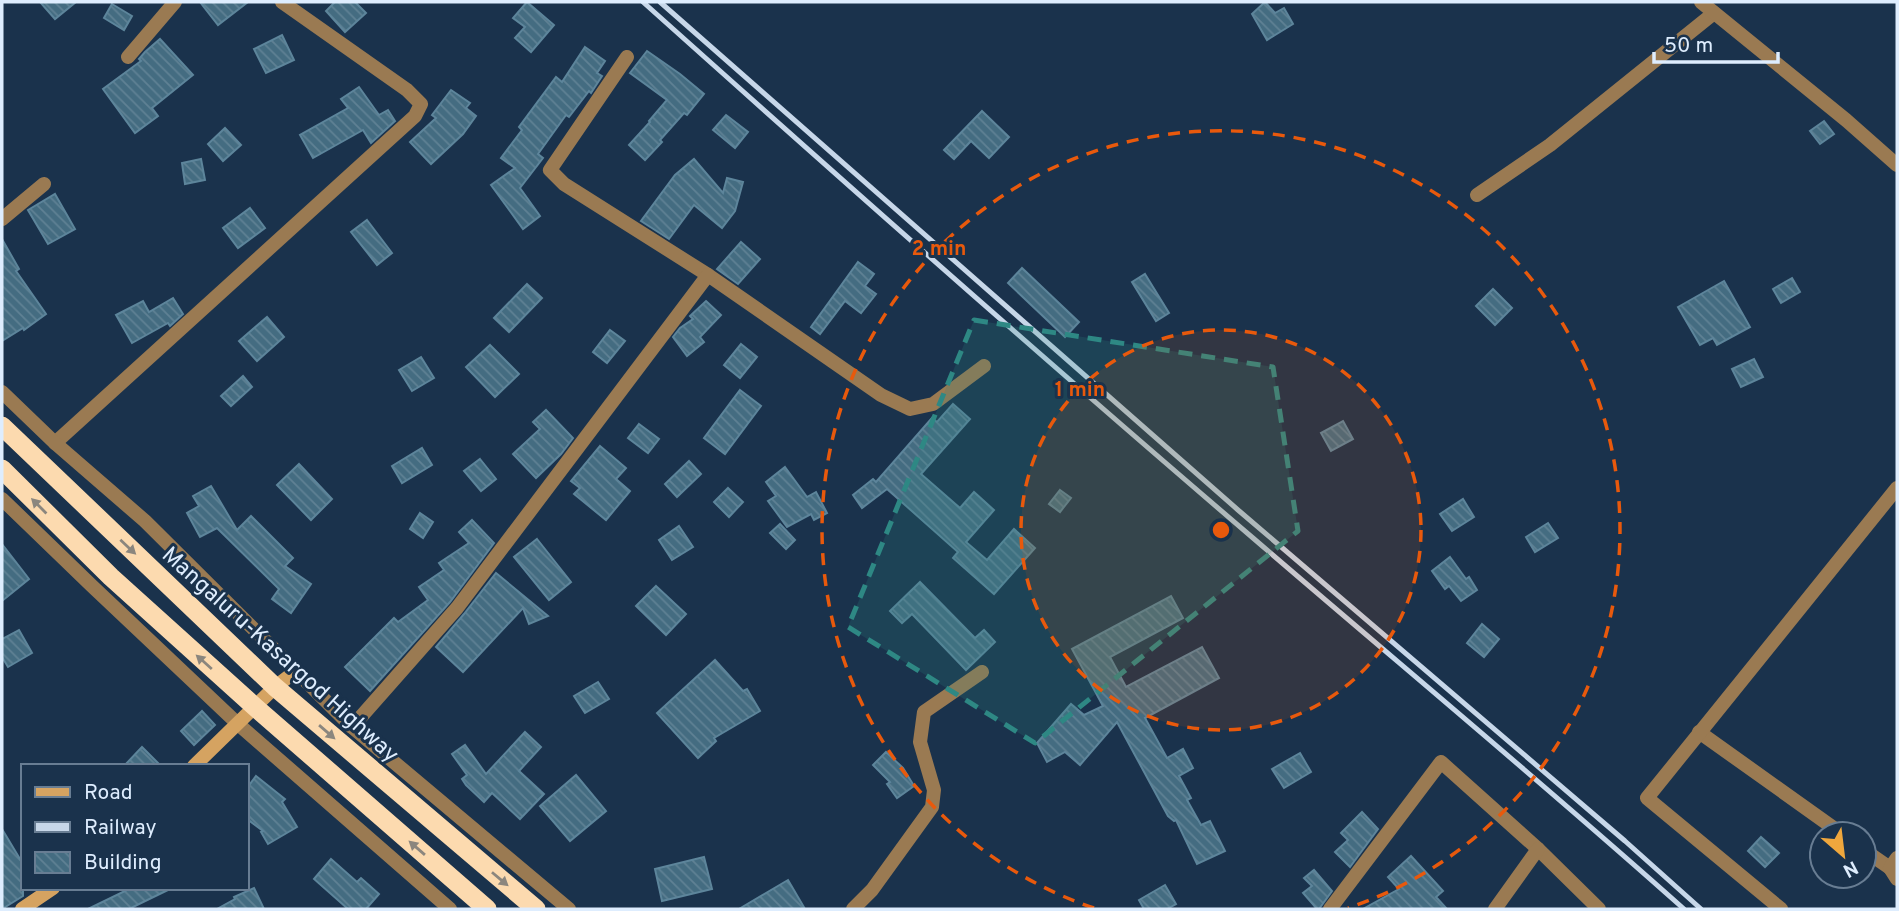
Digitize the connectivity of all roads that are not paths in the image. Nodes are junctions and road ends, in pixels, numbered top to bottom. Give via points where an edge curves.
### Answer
1 (174, 2) edge
2 (282, 2) edge
3 (1701, 2) edge
4 (1714, 13) junction
5 (128, 57) dead end
6 (627, 57) dead end
7 (1897, 165) edge
8 (44, 184) dead end
9 (1477, 195) dead end
10 (2, 219) edge
11 (708, 275) junction
12 (984, 366) dead end
13 (2, 392) edge
14 (2, 426) edge
15 (55, 443) junction
16 (2, 470) edge
17 (1897, 488) edge
18 (2, 499) edge
19 (296, 671) junction
20 (982, 672) dead end
21 (275, 687) junction
22 (255, 708) junction
23 (239, 724) junction
24 (352, 727) junction
25 (1699, 733) junction
26 (196, 764) edge
27 (1822, 820) edge
28 (1538, 849) junction
29 (1878, 858) edge
30 (1895, 868) edge
31 (49, 890) edge
32 (22, 909) edge
33 (450, 909) edge
34 (487, 909) edge
35 (536, 909) edge
36 (569, 909) edge
37 (853, 909) edge
38 (1330, 909) edge
39 (1495, 909) edge
40 (1600, 909) edge
41 (1781, 909) edge

1 - 5 street
2 - 15 street via 407,90 421,104 415,116
3 - 4 street
4 - 7 street
4 - 9 street via 1550,145
6 - 11 street via 550,170 564,184
8 - 10 street
11 - 12 street via 881,395 909,409 933,404
11 - 24 street via 457,608
13 - 15 street
14 -> 21 highway, Mangaluru-Kasargod Highway
15 - 19 street via 145,521
22 -> 16 highway via 111,578
17 - 25 street
18 - 23 street
19 - 21 main road
19 - 24 street
20 - 37 street via 924,712 920,742 934,790 932,807
21 - 22 main road
21 -> 35 highway, Mangaluru-Kasargod Highway
22 - 23 main road
34 -> 22 highway
23 - 26 main road
23 - 33 street
24 - 36 street
25 - 27 street
25 - 41 street via 1647,798
28 - 38 street via 1441,762
28 - 39 street
28 - 40 street
29 - 30 street
31 - 32 main road

